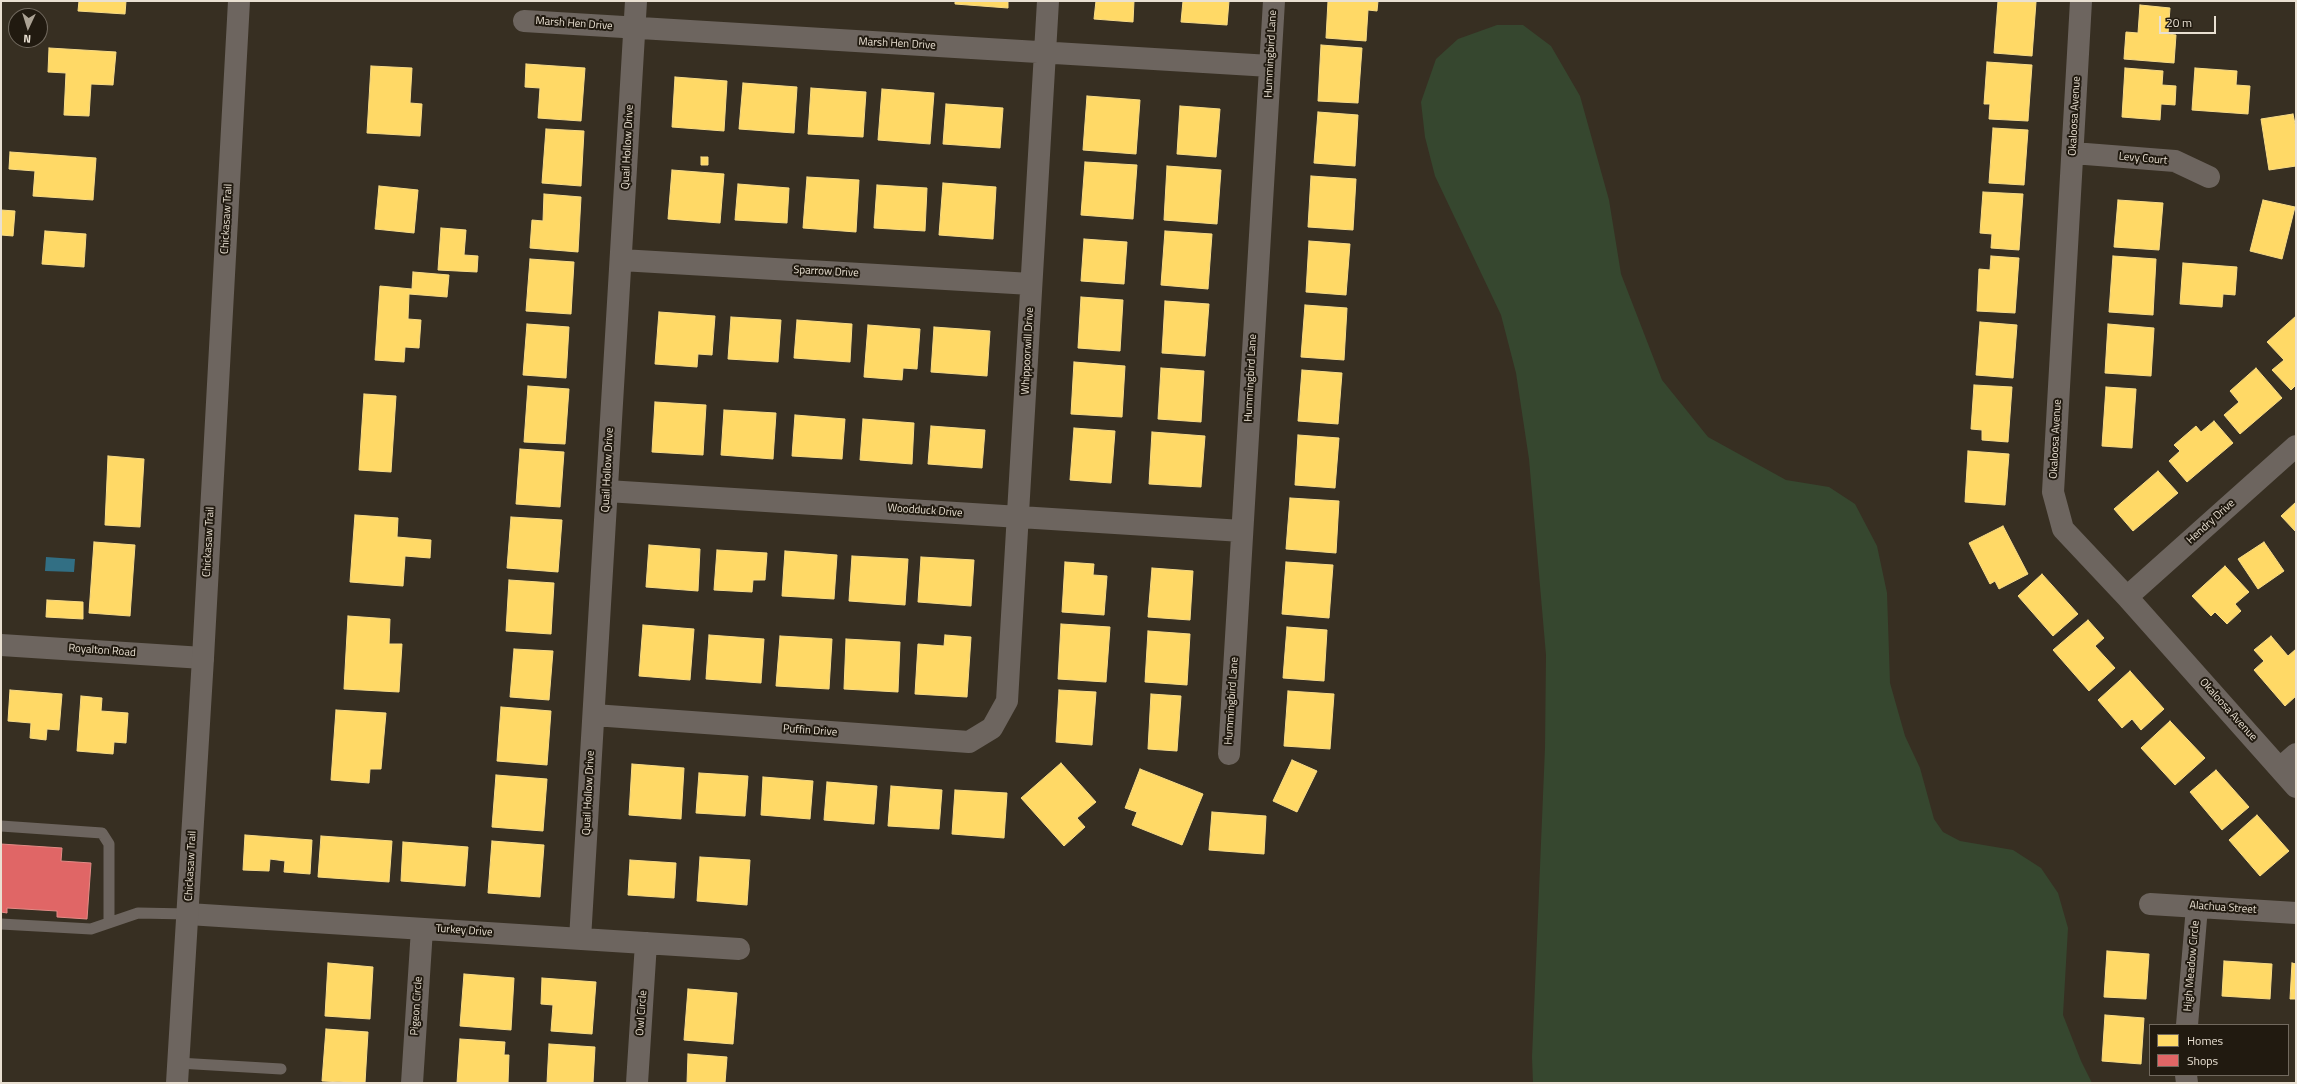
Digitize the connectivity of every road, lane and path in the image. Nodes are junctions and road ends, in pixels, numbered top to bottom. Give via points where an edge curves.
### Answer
1 (239, 1) edge
2 (636, 1) edge
3 (1048, 1) edge
4 (1274, 1) edge
5 (2081, 1) edge
6 (524, 21) dead end
7 (634, 28) junction
8 (1044, 53) junction
9 (1270, 66) junction
10 (2073, 153) junction
11 (2209, 177) dead end
12 (621, 260) junction
13 (1031, 284) junction
14 (2296, 446) edge
15 (607, 491) junction
16 (1018, 517) junction
17 (1242, 531) junction
18 (2127, 597) junction
19 (1, 645) edge
20 (203, 658) junction
21 (1008, 701) joint
22 (594, 715) junction
23 (1229, 754) dead end
24 (2288, 761) edge
25 (2296, 787) edge
26 (1, 826) edge
27 (2150, 904) dead end
28 (2197, 907) junction
29 (2296, 913) edge
30 (188, 914) junction
31 (109, 922) junction
32 (1, 924) edge
33 (422, 929) junction
34 (580, 939) junction
35 (646, 943) junction
36 (739, 949) dead end
37 (2188, 1024) edge
38 (282, 1069) dead end
39 (178, 1073) edge
40 (412, 1083) edge
41 (637, 1083) edge

1 - 20 street, Chickasaw Trail
2 - 7 street, Quail Hollow Drive
3 - 8 street, Whippoorwill Drive
4 - 9 street, Hummingbird Lane
5 - 10 street, Okaloosa Avenue
6 - 7 street, Marsh Hen Drive
7 - 8 street, Marsh Hen Drive
7 - 12 street, Quail Hollow Drive
8 - 9 street, Marsh Hen Drive
8 - 13 street, Whippoorwill Drive
9 - 17 street, Hummingbird Lane
10 - 11 street, Levy Court via 2175,161
10 - 18 street, Okaloosa Avenue via 2053,492 2063,529
12 - 13 street, Sparrow Drive
12 - 15 street, Quail Hollow Drive
13 - 16 street, Whippoorwill Drive
14 - 18 street, Hendry Drive
15 - 16 street, Woodduck Drive
15 - 22 street, Quail Hollow Drive
16 - 17 street, Woodduck Drive
16 - 21 street, Whippoorwill Drive
17 - 23 street, Hummingbird Lane
18 - 24 street, Okaloosa Avenue
19 - 20 street, Royalton Road
20 - 30 street, Chickasaw Trail
21 - 22 street, Puffin Drive via 992,728 969,742
22 - 34 street, Quail Hollow Drive
24 - 25 street, Okaloosa Avenue
26 - 31 lane via 102,833 109,844
27 - 28 street, Alachua Street
28 - 29 street, Alachua Street
28 - 37 street, High Meadow Circle
30 - 31 lane via 138,913
30 - 33 street, Turkey Drive
30 - 39 street, Chickasaw Trail
31 - 32 lane via 91,929
33 - 34 street, Turkey Drive
33 - 40 street, Pigeon Circle
34 - 35 street, Turkey Drive
35 - 36 street, Turkey Drive
35 - 41 street, Owl Circle
38 - 39 lane

